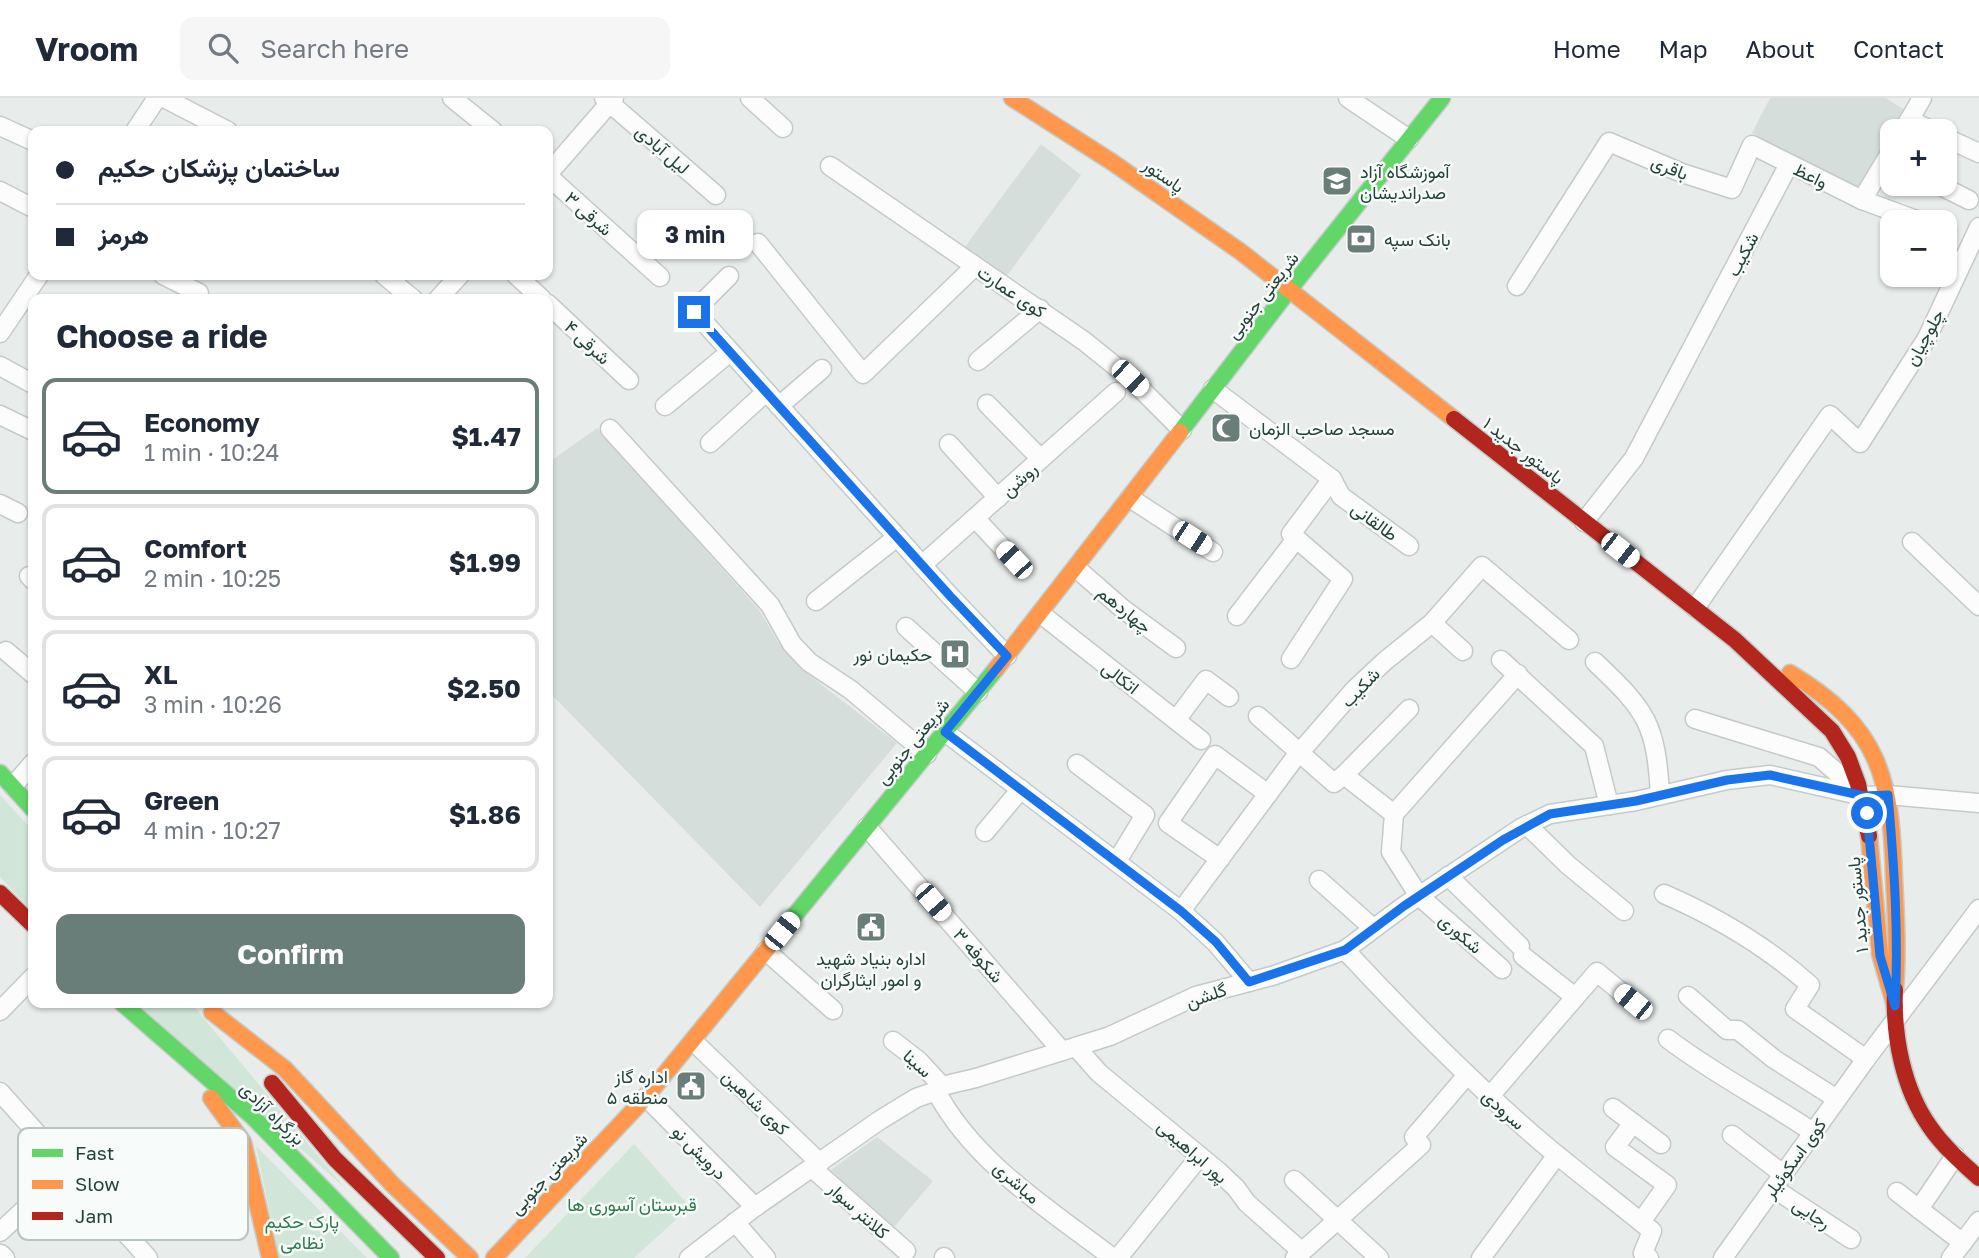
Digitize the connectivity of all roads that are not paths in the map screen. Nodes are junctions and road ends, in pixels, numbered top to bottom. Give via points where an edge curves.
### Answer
1 (157, 98) edge
2 (164, 98) edge
3 (452, 98) edge
4 (750, 98) edge
5 (1012, 98) edge
6 (1348, 98) edge
7 (1442, 98) edge
8 (1922, 98) edge
9 (609, 100) edge
10 (1910, 119) edge
11 (0, 125) edge
12 (138, 126) edge
13 (218, 126) edge
14 (487, 126) edge
15 (783, 128) dead end
16 (28, 139) edge
17 (1409, 139) junction
18 (1957, 143) edge
19 (1979, 153) edge
20 (1789, 164) junction
21 (830, 166) dead end
22 (553, 169) edge
23 (1880, 172) edge
24 (553, 180) edge
25 (1732, 189) joint
26 (0, 191) edge
27 (1957, 194) edge
28 (716, 195) dead end
29 (1862, 200) junction
30 (1969, 200) dead end
31 (28, 205) edge
32 (1889, 210) edge
33 (1977, 237) edge
34 (758, 243) dead end
35 (975, 266) junction
36 (729, 276) dead end
37 (660, 277) dead end
38 (36, 280) edge
39 (173, 280) edge
40 (390, 280) edge
41 (455, 280) edge
42 (521, 280) edge
43 (1517, 286) dead end
44 (1289, 290) junction
45 (199, 293) dead end
46 (407, 294) edge
47 (443, 294) edge
48 (537, 294) edge
49 (553, 309) edge
50 (1040, 309) junction
51 (0, 333) edge
52 (730, 352) junction
53 (978, 361) dead end
54 (0, 366) edge
55 (822, 369) dead end
56 (629, 380) dead end
57 (28, 381) edge
58 (1213, 389) junction
59 (766, 392) junction
60 (1116, 392) dead end
61 (987, 404) dead end
62 (665, 406) dead end
63 (779, 406) junction
64 (0, 415) edge
65 (28, 429) edge
66 (610, 429) dead end
67 (1182, 430) junction
68 (710, 443) dead end
69 (949, 444) dead end
70 (1041, 459) junction
71 (1332, 479) junction
72 (998, 498) junction
73 (1130, 498) junction
74 (0, 504) edge
75 (18, 513) dead end
76 (975, 518) junction
77 (1584, 522) junction
78 (897, 537) junction
79 (1296, 539) junction
80 (1912, 542) dead end
81 (1409, 546) dead end
82 (1213, 552) dead end
83 (1014, 560) dead end
84 (922, 565) junction
85 (1076, 568) junction
86 (816, 601) dead end
87 (1979, 606) edge
88 (1695, 608) junction
89 (1041, 614) junction
90 (1237, 616) dead end
91 (1432, 623) junction
92 (906, 627) dead end
93 (1569, 640) dead end
94 (1735, 640) junction
95 (1176, 648) dead end
96 (6, 651) dead end
97 (1463, 651) dead end
98 (1007, 656) junction
99 (1291, 659) dead end
100 (1501, 660) dead end
101 (1595, 662) dead end
102 (28, 670) edge
103 (1518, 674) junction
104 (978, 692) junction
105 (1228, 697) dead end
106 (1409, 709) dead end
107 (1258, 716) dead end
108 (1695, 719) dead end
109 (1177, 720) junction
110 (945, 732) junction
111 (1201, 740) dead end
112 (1300, 753) junction
113 (927, 754) junction
114 (1077, 764) dead end
115 (28, 769) edge
116 (0, 773) edge
117 (1339, 779) junction
118 (13, 786) junction
119 (1021, 789) junction
120 (1268, 794) junction
121 (1660, 795) junction
122 (1888, 795) junction
123 (1864, 796) junction
124 (28, 803) edge
125 (1979, 803) edge
126 (1609, 805) junction
127 (1394, 814) junction
128 (1527, 825) junction
129 (867, 827) junction
130 (985, 832) dead end
131 (1220, 859) junction
132 (1117, 861) junction
133 (1448, 876) junction
134 (1319, 880) dead end
135 (0, 893) edge
136 (1664, 894) dead end
137 (1419, 896) junction
138 (1979, 909) edge
139 (1181, 911) junction
140 (1624, 911) dead end
141 (28, 920) edge
142 (1373, 928) junction
143 (1345, 950) junction
144 (766, 951) junction
145 (1502, 969) dead end
146 (28, 981) edge
147 (1249, 982) junction
148 (1688, 996) dead end
149 (1576, 998) junction
150 (1633, 1002) dead end
151 (128, 1008) edge
152 (209, 1008) edge
153 (209, 1008) edge
154 (833, 1010) dead end
155 (0, 1011) edge
156 (1895, 1012) junction
157 (1668, 1039) dead end
158 (693, 1041) junction
159 (893, 1041) dead end
160 (1069, 1049) junction
161 (178, 1052) junction
162 (1866, 1059) junction
163 (1467, 1075) junction
164 (939, 1089) junction
165 (0, 1092) edge
166 (1490, 1096) junction
167 (646, 1097) junction
168 (1837, 1099) junction
169 (1613, 1108) dead end
170 (1633, 1123) junction
171 (33, 1128) edge
172 (233, 1128) edge
173 (1813, 1132) junction
174 (1732, 1135) dead end
175 (1661, 1144) dead end
176 (1557, 1155) junction
177 (1200, 1156) junction
178 (1955, 1156) junction
179 (248, 1164) edge
180 (816, 1165) junction
181 (1979, 1178) edge
182 (1294, 1180) dead end
183 (1778, 1181) junction
184 (1897, 1192) dead end
185 (755, 1207) junction
186 (1919, 1209) junction
187 (18, 1215) edge
188 (1338, 1221) junction
189 (1979, 1221) edge
190 (735, 1222) junction
191 (1641, 1222) junction
192 (0, 1232) edge
193 (1851, 1239) dead end
194 (132, 1240) edge
195 (1963, 1243) junction
196 (268, 1251) edge
197 (906, 1251) dead end
198 (1, 1254) edge
199 (1298, 1254) edge
200 (467, 1257) edge
201 (5, 1258) edge
202 (148, 1258) edge
203 (252, 1258) edge
204 (391, 1258) edge
205 (437, 1258) edge
206 (494, 1258) edge
207 (688, 1258) edge
208 (766, 1258) edge
209 (1116, 1258) edge
210 (1379, 1258) edge
211 (1481, 1258) edge
212 (1649, 1258) edge
213 (1723, 1258) edge
214 (1951, 1258) edge

1 - 12 street
2 - 13 street
3 - 14 street
4 - 15 street
5 - 44 main road, پاستور via 1241,252
6 - 17 street
7 - 17 main road, شریعتی جنوبی
8 - 10 street
9 - 22 street
9 - 28 street, لیل آبادی
11 - 16 street
17 - 44 main road, شریعتی جنوبی
18 - 19 street
20 - 25 street, واعظ via 1752,145
20 - 29 street, واعظ
20 - 77 street, شکیب via 1634,458
21 - 35 street, کوی عمارت
23 - 29 street
24 - 37 street, ۳ شرقی
25 - 43 street, باقری via 1609,142
26 - 31 street
27 - 30 street
29 - 32 street, واعظ
33 - 88 street, چلوچیان via 1927,338 1860,443 1830,415
34 - 35 street via 863,374
35 - 50 street, کوی عمارت
36 - 52 street via 694,312
38 - 51 street
39 - 45 street
40 - 46 street
41 - 47 street
42 - 48 street
44 - 58 main road, شریعتی جنوبی
44 - 77 main road, پاستور جدید ۱
49 - 56 street, ۴ شرقی
50 - 53 street
50 - 67 street, کوی عمارت via 1130,378
52 - 59 street
52 - 62 street
54 - 57 street
55 - 63 street
58 - 67 main road, شریعتی جنوبی
58 - 71 street, طالقانی
59 - 63 street
59 - 68 street
60 - 70 street, روشن
61 - 70 street
63 - 78 street
64 - 65 street
66 - 113 street via 771,605 792,644 808,662
67 - 73 main road, شریعتی جنوبی
69 - 72 street
70 - 72 street, روشن
71 - 79 street via 1291,534
71 - 81 street, طالقانی via 1341,496
72 - 76 street, روشن
73 - 82 street
73 - 85 main road, شریعتی جنوبی
74 - 75 street
76 - 83 street
76 - 84 street, روشن
77 - 88 main road, پاستور جدید ۱
78 - 84 street
78 - 86 street
79 - 90 street
79 - 99 street via 1343,579
80 - 87 street
84 - 98 street
85 - 89 main road, شریعتی جنوبی
85 - 95 street, چهاردهم
88 - 94 main road, پاستور جدید ۱
89 - 98 main road, شریعتی جنوبی
89 - 109 street, اتکالی
91 - 93 street, شکیب via 1482,566
91 - 97 street
91 - 112 street, شکیب via 1361,684
92 - 104 street
94 - 122 main road, پاستور جدید ۱ via 1797,677 1850,720 1867,740
94 - 123 main road, پاستور جدید ۱ via 1832,731
96 - 102 street
98 - 104 main road, شریعتی جنوبی
100 - 103 street
101 - 121 street via 1644,714 1658,755
103 - 126 street via 1594,746
103 - 127 street
104 - 110 main road, شریعتی جنوبی
105 - 109 street via 1206,680
106 - 117 street
107 - 112 street
108 - 123 street via 1819,757
109 - 111 street, اتکالی
110 - 113 main road, شریعتی جنوبی
110 - 119 street
112 - 117 street
112 - 120 street, شکیب
113 - 129 main road, شریعتی جنوبی
114 - 132 street via 1145,814
115 - 118 street
116 - 118 main road
117 - 127 street
118 - 124 main road
119 - 130 street
119 - 132 street
120 - 131 street, شکیب
120 - 131 street via 1215,755 1168,823
121 - 123 street, گلشن via 1770,775
121 - 126 street, گلشن
122 - 123 street, گلشن
122 - 125 street, گلشن
122 - 156 main road, پاستور جدید ۱ via 1898,958
123 - 156 main road, پاستور جدید ۱ via 1880,956
126 - 128 street, گلشن via 1550,814
127 - 137 street, شکوری via 1391,852
128 - 133 street, گلشن
128 - 140 street
129 - 144 main road, شریعتی جنوبی
129 - 160 street, شکوفه ۳
131 - 139 street, شکیب
132 - 139 street
133 - 137 street, گلشن
133 - 149 street via 1521,951
134 - 142 street
135 - 141 main road
136 - 162 street via 1717,918 1791,968 1810,985 1795,1009
137 - 142 street, گلشن
137 - 145 street, شکوری
138 - 156 street, کوی اسکوئیلر
139 - 147 street via 1216,942
142 - 143 street, گلشن
143 - 147 street, گلشن
143 - 163 street, سرودی
144 - 154 street
144 - 158 main road, شریعتی جنوبی
146 - 155 street
147 - 160 street, گلشن via 1196,996 1110,1036
148 - 168 street via 1727,1030 1738,1030
149 - 150 street via 1597,972
149 - 166 street
151 - 161 main road, بزرگراه آزادی
152 - 200 main road via 285,1069
153 - 205 main road, بزرگراه آزادی via 335,1159
156 - 162 street, کوی اسکوئیلر
156 - 178 main road, پاستور جدید ۱ via 1905,1073 1918,1108
157 - 173 street via 1719,1076
158 - 167 main road, شریعتی جنوبی
158 - 180 street, کوی شاهین
159 - 164 street, سینا via 919,1061
160 - 164 street, گلشن
160 - 177 street, پور ابراهیمی
161 - 172 main road
161 - 204 main road, بزرگراه آزادی via 253,1117
162 - 168 street, کوی اسکوئیلر
163 - 166 street, سرودی
163 - 188 street via 1413,1137 1421,1145
164 - 180 street, گلشن via 880,1120
164 - 209 street, مباشری via 958,1125 993,1162
165 - 171 street
166 - 176 street, سرودی
167 - 185 street, درویش نو
167 - 206 main road, شریعتی جنوبی
168 - 173 street, کوی اسکوئیلر
169 - 170 street
170 - 175 street
170 - 191 street via 1615,1147 1667,1185
173 - 183 street, کوی اسکوئیلر
174 - 183 street, رجایی
176 - 191 street, سرودی
176 - 211 street
177 - 199 street, پور ابراهیمی
177 - 209 street
178 - 181 main road, پاستور جدید ۱
178 - 186 street
179 - 196 main road
180 - 185 street, گلشن
180 - 197 street, کلانتر سوار
182 - 188 street
183 - 193 street, رجایی
183 - 213 street, کوی اسکوئیلر
184 - 186 street
185 - 190 street, گلشن
186 - 195 street
187 - 192 street
188 - 199 street
188 - 210 street
189 - 195 street
190 - 207 street, گلشن
190 - 208 street
191 - 212 street via 1652,1231 1643,1254
194 - 202 street
195 - 214 street
196 - 203 street
198 - 201 street

